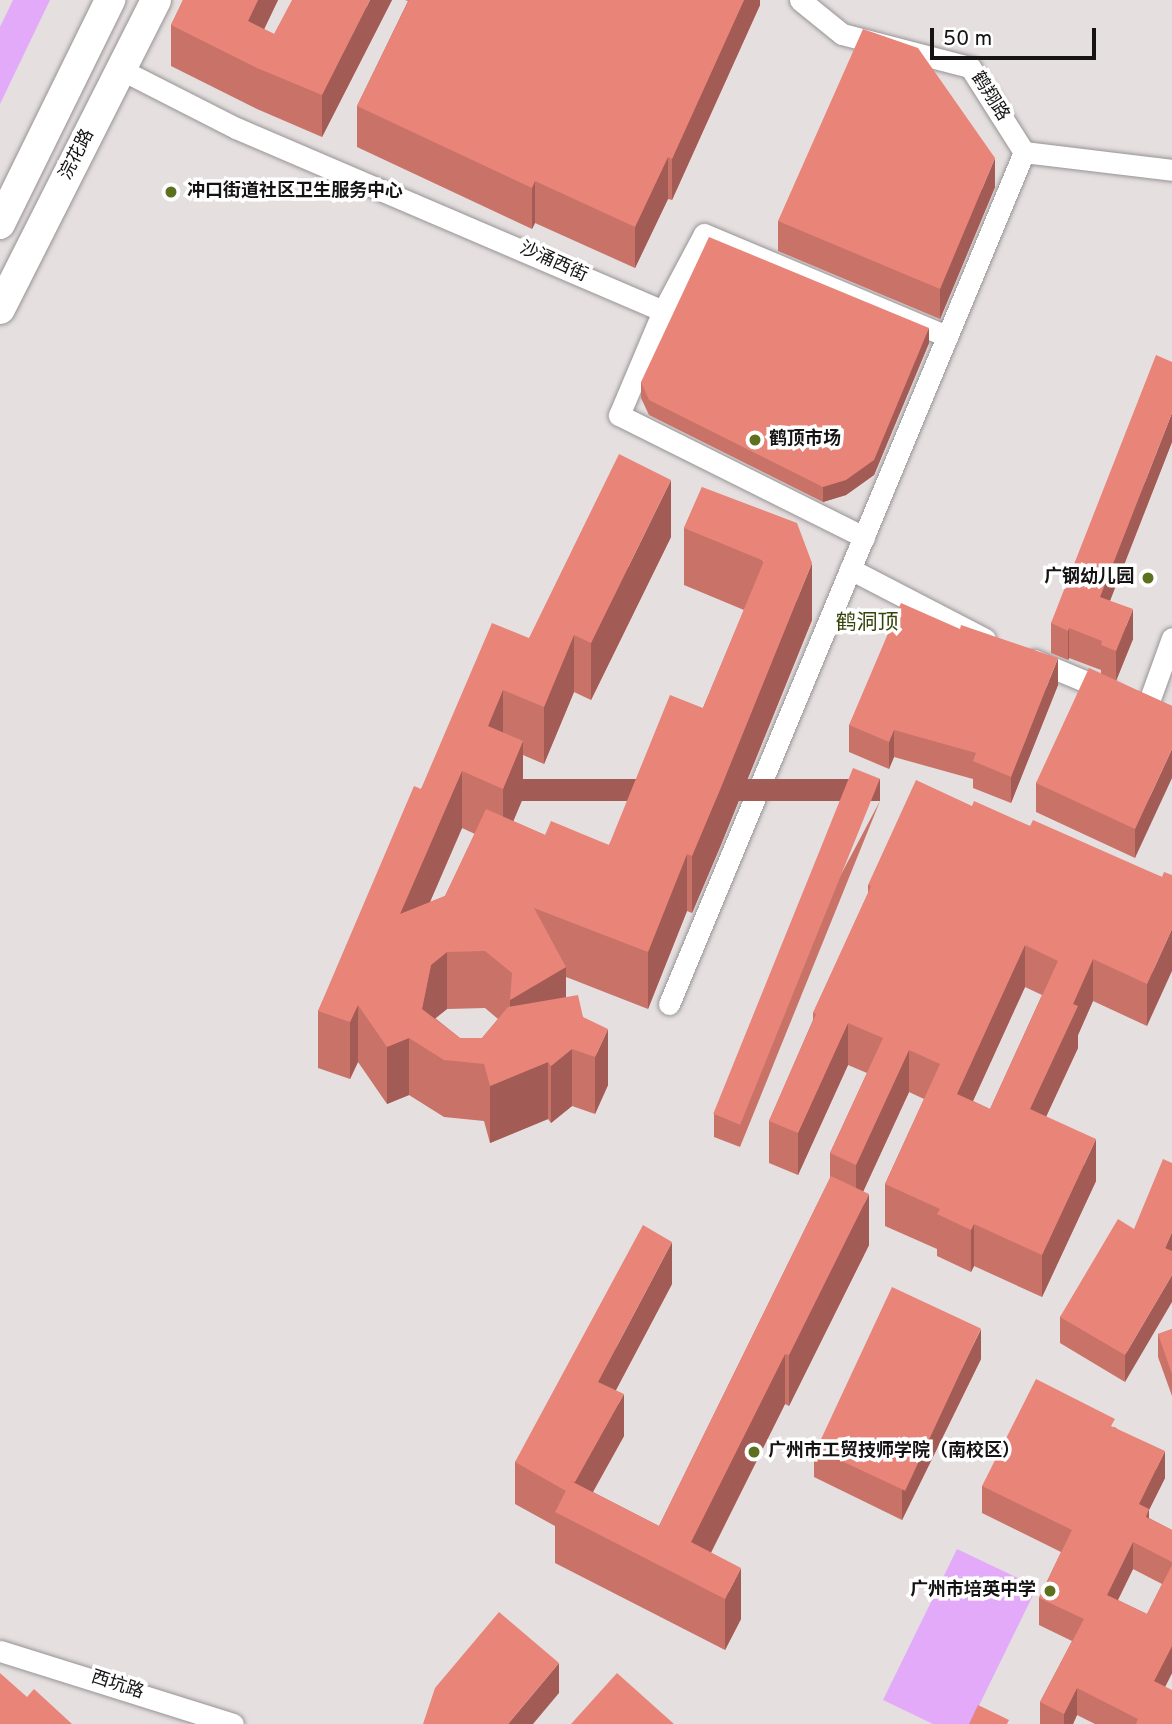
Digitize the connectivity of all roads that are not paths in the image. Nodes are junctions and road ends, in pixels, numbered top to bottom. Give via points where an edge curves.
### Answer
1 (110, 0) edge
2 (156, 0) edge
3 (805, 1) edge
4 (122, 70) junction
5 (1024, 152) junction
6 (1172, 170) edge
7 (0, 224) edge
8 (0, 309) edge
9 (663, 312) junction
10 (947, 336) junction
11 (864, 537) junction
12 (850, 569) junction
13 (1172, 638) edge
14 (1147, 707) junction
15 (1172, 719) edge
16 (669, 1004) dead end
17 (0, 1651) edge
18 (233, 1724) edge

1 - 7 main road
2 - 4 main road, 浣花路
3 - 5 street, 鹤翔路 via 842,34 970,66
4 - 8 main road, 浣花路
4 - 9 street, 沙涌西街 via 236,128
5 - 6 street
5 - 10 street
9 - 10 street via 704,234
9 - 11 street via 619,415
10 - 11 street
11 - 12 street
12 - 14 street via 962,629
12 - 16 street
13 - 14 street
14 - 15 street
17 - 18 street, 西坑路

